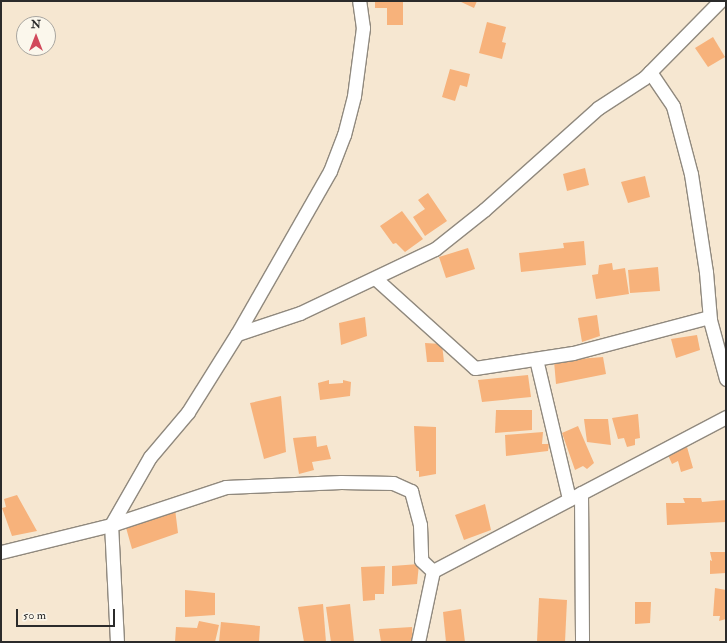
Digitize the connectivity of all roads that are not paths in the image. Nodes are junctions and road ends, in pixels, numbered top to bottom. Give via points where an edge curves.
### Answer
1 (359, 1) edge
2 (720, 1) edge
3 (650, 72) junction
4 (376, 279) junction
5 (709, 317) junction
6 (236, 334) junction
7 (536, 359) junction
8 (726, 379) edge
9 (726, 418) edge
10 (575, 496) junction
11 (111, 525) junction
12 (1, 552) edge
13 (433, 571) junction
14 (117, 642) edge
15 (418, 642) edge
16 (582, 642) edge

1 - 6 street via 363,28 354,96 344,135 330,171 312,205
2 - 3 street
3 - 4 street via 598,108 484,210 435,249
3 - 5 street via 673,106 691,174 706,272
4 - 6 street via 300,313
4 - 7 street via 475,368
5 - 7 street via 573,353
5 - 8 street
6 - 11 street via 188,412 150,457
7 - 10 street
9 - 10 street
10 - 13 street
10 - 16 street
11 - 12 street
11 - 13 street via 226,487 341,482 393,483 411,491 420,525 421,560
11 - 14 street
13 - 15 street

